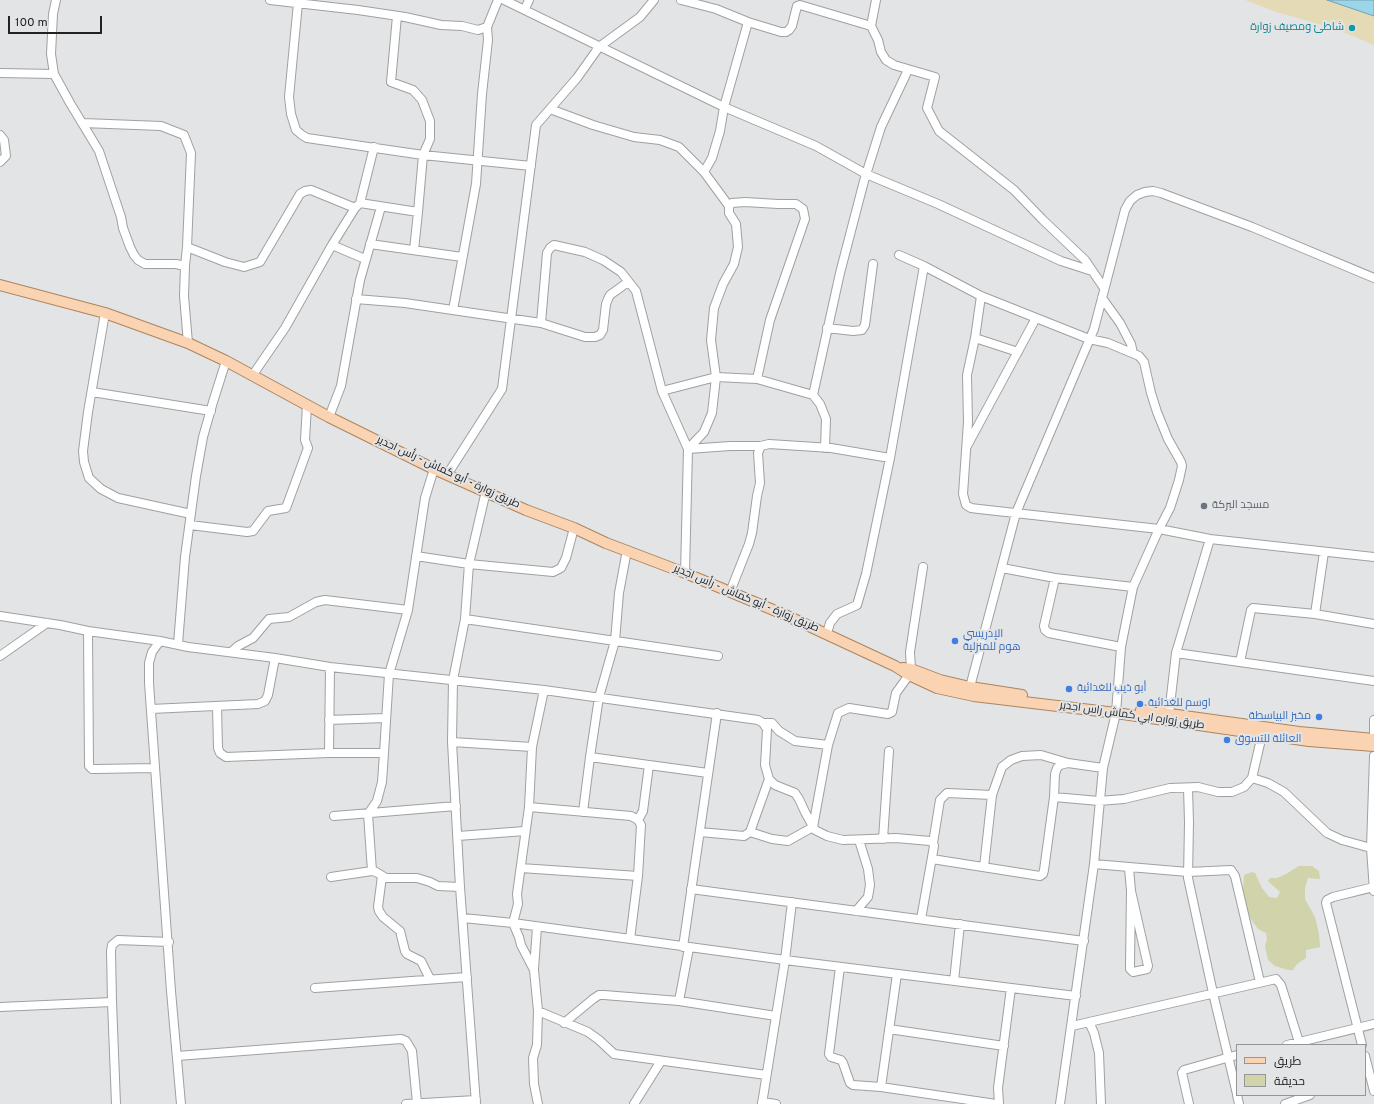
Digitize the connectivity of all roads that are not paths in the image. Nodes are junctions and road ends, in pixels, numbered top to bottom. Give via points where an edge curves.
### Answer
1 (56, 0) edge
2 (270, 0) edge
3 (498, 0) edge
4 (504, 0) edge
5 (529, 0) edge
6 (654, 0) edge
7 (681, 0) edge
8 (876, 0) edge
9 (298, 3) junction
10 (525, 9) junction
11 (397, 16) junction
12 (748, 22) junction
13 (486, 26) junction
14 (871, 26) junction
15 (599, 47) junction
16 (908, 70) junction
17 (0, 74) edge
18 (54, 74) junction
19 (724, 107) junction
20 (550, 108) junction
21 (83, 123) junction
22 (0, 136) edge
23 (374, 147) junction
24 (423, 155) junction
25 (478, 160) junction
26 (0, 162) edge
27 (531, 166) junction
28 (704, 172) junction
29 (866, 174) junction
30 (357, 206) junction
31 (729, 206) junction
32 (381, 207) junction
33 (418, 212) junction
34 (370, 244) junction
35 (332, 246) junction
36 (187, 247) junction
37 (414, 250) junction
38 (899, 255) dead end
39 (462, 257) junction
40 (365, 259) junction
41 (873, 264) dead end
42 (185, 266) junction
43 (924, 266) junction
44 (1092, 270) junction
45 (1374, 278) edge
46 (628, 282) junction
47 (0, 285) edge
48 (1104, 288) junction
49 (981, 296) junction
50 (1102, 298) junction
51 (356, 299) junction
52 (453, 310) junction
53 (105, 313) junction
54 (1036, 318) junction
55 (512, 319) junction
56 (542, 323) junction
57 (827, 328) junction
58 (975, 338) junction
59 (1089, 339) junction
60 (188, 342) junction
61 (1018, 352) junction
62 (1133, 353) junction
63 (226, 361) junction
64 (252, 376) junction
65 (716, 377) junction
66 (757, 378) junction
67 (662, 391) junction
68 (92, 392) junction
69 (813, 395) junction
70 (307, 405) junction
71 (210, 411) junction
72 (328, 417) junction
73 (761, 446) junction
74 (825, 448) junction
75 (965, 448) junction
76 (688, 449) junction
77 (890, 458) junction
78 (434, 469) junction
79 (447, 475) junction
80 (486, 492) junction
81 (1016, 513) junction
82 (192, 514) junction
83 (190, 525) junction
84 (574, 528) junction
85 (1159, 529) junction
86 (1210, 539) junction
87 (627, 550) junction
88 (1324, 552) junction
89 (416, 556) junction
90 (1374, 557) edge
91 (469, 564) junction
92 (923, 567) dead end
93 (1002, 568) junction
94 (685, 573) junction
95 (1055, 578) junction
96 (1133, 587) junction
97 (730, 592) junction
98 (408, 610) junction
99 (1315, 614) junction
100 (0, 616) edge
101 (465, 619) junction
102 (48, 623) junction
103 (1374, 624) edge
104 (88, 631) junction
105 (827, 633) junction
106 (160, 641) junction
107 (615, 641) junction
108 (178, 644) junction
109 (1121, 647) junction
110 (231, 652) junction
111 (1176, 653) junction
112 (0, 656) edge
113 (718, 656) dead end
114 (274, 658) junction
115 (1240, 662) junction
116 (895, 666) joint
117 (330, 667) junction
118 (910, 672) junction
119 (389, 674) junction
120 (453, 680) junction
121 (1374, 681) edge
122 (938, 684) junction
123 (970, 687) junction
124 (544, 690) junction
125 (599, 697) junction
126 (217, 706) junction
127 (151, 709) junction
128 (1117, 710) junction
129 (717, 713) junction
130 (1169, 714) junction
131 (385, 718) junction
132 (329, 720) junction
133 (1374, 720) edge
134 (763, 723) junction
135 (1262, 735) junction
136 (1374, 739) edge
137 (452, 742) junction
138 (1374, 742) edge
139 (828, 745) junction
140 (1374, 746) edge
141 (532, 748) junction
142 (889, 751) dead end
143 (329, 753) junction
144 (384, 753) junction
145 (1374, 756) edge
146 (590, 757) junction
147 (1068, 763) junction
148 (648, 765) junction
149 (154, 768) junction
150 (1103, 768) junction
151 (708, 773) junction
152 (1252, 778) junction
153 (769, 779) junction
154 (1188, 788) junction
155 (992, 795) junction
156 (1054, 797) junction
157 (1099, 801) junction
158 (456, 806) junction
159 (529, 807) junction
160 (583, 812) junction
161 (368, 814) junction
162 (334, 816) dead end
163 (638, 820) junction
164 (813, 827) junction
165 (525, 832) junction
166 (700, 832) junction
167 (750, 832) junction
168 (1373, 832) edge
169 (458, 836) junction
170 (883, 839) junction
171 (859, 840) junction
172 (933, 843) junction
173 (1371, 848) junction
174 (932, 859) junction
175 (1094, 864) junction
176 (984, 867) junction
177 (521, 868) junction
178 (1129, 868) junction
179 (372, 871) junction
180 (1188, 872) junction
181 (382, 876) junction
182 (638, 876) junction
183 (331, 877) dead end
184 (460, 887) junction
185 (1374, 888) edge
186 (691, 889) junction
187 (1131, 891) junction
188 (792, 902) junction
189 (856, 911) junction
190 (463, 918) junction
191 (921, 919) junction
192 (513, 923) junction
193 (960, 924) junction
194 (537, 927) junction
195 (630, 939) junction
196 (1084, 941) junction
197 (169, 942) junction
198 (686, 947) junction
199 (784, 960) junction
200 (840, 967) junction
201 (534, 970) junction
202 (897, 974) junction
203 (467, 977) junction
204 (430, 979) junction
205 (954, 981) junction
206 (1260, 982) junction
207 (315, 988) dead end
208 (1011, 988) junction
209 (1213, 993) junction
210 (1076, 996) junction
211 (679, 1001) junction
212 (112, 1002) junction
213 (0, 1007) edge
214 (538, 1011) junction
215 (776, 1016) junction
216 (1089, 1022) junction
217 (564, 1023) junction
218 (1374, 1024) edge
219 (1072, 1026) junction
220 (1358, 1028) junction
221 (889, 1030) junction
222 (1299, 1042) junction
223 (1291, 1044) edge
224 (1362, 1044) edge
225 (1004, 1046) junction
226 (177, 1056) junction
227 (1236, 1056) edge
228 (1228, 1057) junction
229 (1366, 1060) edge
230 (661, 1061) junction
231 (766, 1075) junction
232 (1370, 1076) edge
233 (881, 1087) junction
234 (1236, 1091) edge
235 (1374, 1091) edge
236 (1307, 1096) edge
237 (939, 1100) edge
238 (476, 1102) edge
239 (417, 1103) edge
240 (762, 1103) edge
241 (116, 1104) edge
242 (181, 1104) edge
243 (406, 1104) edge
244 (538, 1104) edge
245 (634, 1104) edge
246 (776, 1104) edge
247 (998, 1104) edge
248 (1060, 1104) edge
249 (1100, 1104) edge
250 (1189, 1104) edge
251 (1285, 1104) edge

1 - 18 street via 51,54
2 - 9 street
3 - 13 street
4 - 10 street
5 - 10 street
6 - 15 street via 640,17
7 - 12 street via 716,9
8 - 14 street
9 - 11 street
9 - 23 street via 289,96 296,130 307,138
10 - 15 street
11 - 13 street via 478,30
11 - 24 street via 391,82 413,90 422,100 430,121 430,139
12 - 14 street via 786,32 792,26 797,6 800,5
12 - 19 street
13 - 25 street via 488,40
14 - 16 street via 886,60
15 - 19 street
15 - 20 street via 577,78
16 - 29 street via 881,127
16 - 44 street via 935,77 927,108 939,131 1014,190
17 - 18 street
18 - 21 street
19 - 28 street via 712,158
19 - 29 street via 816,146
20 - 27 street via 536,126
20 - 28 street via 618,133 660,140 679,147
21 - 36 street via 161,126 184,135 191,153
21 - 42 street via 99,151 123,228 138,260 145,264
22 - 26 street via 4,140 6,156
23 - 24 street
23 - 30 street
24 - 25 street
24 - 33 street
25 - 27 street
25 - 39 street
27 - 55 street
28 - 31 street
29 - 44 street via 1061,261
29 - 57 street
30 - 32 street
30 - 35 street
30 - 36 street via 311,190 300,194 260,262 244,268
31 - 65 street via 729,213 736,224 738,247 734,264 714,308 711,340
31 - 66 street via 745,202 796,204 803,209 805,219 770,320
32 - 33 street
32 - 34 street
33 - 37 street
34 - 37 street
34 - 40 street
35 - 40 street
35 - 64 street via 285,328
36 - 42 street
37 - 39 street
38 - 43 street
39 - 52 street
40 - 51 street
41 - 57 street via 866,325 862,330 853,331
42 - 60 street via 184,296
43 - 49 street
43 - 77 street
44 - 48 street
45 - 48 street via 1245,225 1153,191 1137,195 1125,210
46 - 56 street via 608,298 600,335 585,337
46 - 56 street via 621,272 603,260 585,252 554,245 547,252
46 - 67 street via 636,291
47 - 53 main road, طريق زوارة - أبو كماش - رأس اجدير
48 - 50 street
49 - 54 street
49 - 58 street
50 - 59 street
50 - 62 street via 1120,323
51 - 52 street
51 - 72 street via 341,386
52 - 55 street
53 - 60 main road, طريق زوارة - أبو كماش - رأس اجدير
53 - 68 street
54 - 59 street
54 - 61 street
55 - 56 street
55 - 79 street via 502,389
57 - 69 street
58 - 61 street
58 - 75 street via 967,375 968,422
59 - 62 street
59 - 81 street
60 - 63 main road, طريق زوارة - أبو كماش - رأس اجدير
61 - 75 street
62 - 85 street via 1144,362 1156,412 1182,466 1170,508
63 - 64 main road, طريق زوارة - أبو كماش - رأس اجدير
63 - 71 street
64 - 70 main road, طريق زوارة - أبو كماش - رأس اجدير
65 - 66 street
65 - 67 street
65 - 76 street via 712,413 704,432
66 - 69 street
67 - 76 street
68 - 71 street
68 - 82 street via 83,451 89,478 101,489 118,498
69 - 74 street via 826,419
70 - 72 main road, طريق زوارة - أبو كماش - رأس اجدير
70 - 83 street via 305,440 308,448 286,508 268,511 253,531
71 - 82 street via 196,476
72 - 78 main road, طريق زوارة - أبو كماش - رأس اجدير
73 - 74 street via 769,444
73 - 76 street
73 - 97 street via 758,453 760,483 752,533
74 - 77 street
75 - 81 street via 963,494 966,505 971,508
76 - 94 street
77 - 105 street via 857,605 837,614 830,623
78 - 79 main road, طريق زوارة - أبو كماش - رأس اجدير
78 - 89 street via 425,498
79 - 80 main road, طريق زوارة - أبو كماش - رأس اجدير
80 - 84 main road, طريق زوارة - أبو كماش - رأس اجدير
80 - 91 street
81 - 85 street
81 - 93 street
82 - 83 street
83 - 108 street
84 - 87 main road, طريق زوارة - أبو كماش - رأس اجدير
84 - 91 street via 566,558 559,570 553,572
85 - 86 street
85 - 96 street
86 - 88 street
86 - 111 street
87 - 94 main road, طريق زوارة - أبو كماش - رأس اجدير
87 - 107 street via 619,593
88 - 90 street
88 - 99 street
89 - 91 street
89 - 98 street
91 - 101 street
92 - 118 street via 910,652
93 - 95 street
93 - 123 street
94 - 97 main road, طريق زوارة - أبو كماش - رأس اجدير
95 - 96 street
95 - 109 street via 1044,626 1046,630 1049,633
96 - 109 street
97 - 105 main road, طريق زوارة - أبو كماش - رأس اجدير
98 - 110 street via 325,600 316,602 289,617 269,619 254,638
98 - 119 street
99 - 103 street
99 - 115 street via 1253,608
100 - 102 street
101 - 107 street
101 - 120 street
102 - 104 street
102 - 112 street
104 - 106 street
104 - 149 street via 89,766 92,769
105 - 116 main road, طريق زوارة - أبو كماش - رأس اجدير
106 - 108 street
106 - 127 street via 152,652 149,663
107 - 113 street
107 - 125 street
108 - 110 street
109 - 128 street
110 - 114 street
111 - 115 street
111 - 130 street
114 - 117 street
114 - 126 street via 265,701 258,704
115 - 121 street
116 - 118 main road, طريق زواره ابي كماش راس اجدير
117 - 119 street
117 - 132 street
118 - 122 main road, طريق زواره ابي كماش راس اجدير
118 - 139 street via 896,693 892,712 888,714 849,708 838,713
119 - 120 street
119 - 131 street
120 - 124 street
120 - 137 street
122 - 123 main road
122 - 128 main road, طريق زواره ابي كماش راس اجدير via 974,696
123 - 128 main road
124 - 125 street
124 - 141 street
125 - 129 street
125 - 146 street
126 - 127 street
126 - 143 street via 218,748 226,757
127 - 149 street
128 - 130 main road
128 - 135 main road, طريق زواره ابي كماش راس اجدير
128 - 150 street
129 - 134 street
129 - 151 street
130 - 136 main road
131 - 132 street
131 - 144 street
132 - 143 street
133 - 136 street
134 - 139 street via 772,723 795,741
134 - 153 street via 767,729 765,765
135 - 140 main road, طريق زواره ابي كماش راس اجدير
135 - 152 street
136 - 138 street
137 - 141 street
137 - 158 street
139 - 164 street
141 - 159 street
142 - 170 street
143 - 144 street
144 - 161 street via 380,791
145 - 168 street
146 - 148 street
146 - 160 street
147 - 150 street
147 - 155 street via 1041,755 1022,756 1011,760 1002,767
147 - 156 street via 1057,768
148 - 151 street
148 - 163 street via 643,811
149 - 197 street
150 - 157 street
151 - 166 street
152 - 154 street via 1244,787 1232,792
152 - 173 street via 1284,792 1327,833
153 - 164 street via 775,786 795,793
153 - 167 street
154 - 157 street via 1170,788 1124,799
154 - 180 street
155 - 172 street via 947,793 940,800
155 - 176 street
156 - 157 street
156 - 176 street via 1043,874 1036,876
157 - 175 street
158 - 161 street
158 - 169 street
159 - 160 street
159 - 165 street
160 - 163 street via 631,816
161 - 162 street
161 - 179 street
163 - 182 street via 641,825
164 - 167 street via 788,841
164 - 171 street via 827,836
165 - 169 street
165 - 177 street
166 - 167 street via 744,836
166 - 186 street
168 - 173 street
169 - 184 street
170 - 171 street
170 - 172 street
171 - 189 street via 870,885 868,897
172 - 174 street
173 - 185 street
174 - 176 street
174 - 191 street
175 - 178 street
175 - 196 street
177 - 182 street
177 - 192 street via 518,904
178 - 180 street
178 - 187 street
179 - 181 street
179 - 183 street
180 - 206 street via 1233,872
180 - 209 street
181 - 184 street via 392,879 423,879 438,886
181 - 204 street via 379,911 400,931 405,951 421,961
182 - 195 street
184 - 190 street
185 - 220 street via 1332,897 1326,903
186 - 188 street
186 - 198 street
187 - 187 street via 1148,966 1147,969 1133,972 1130,969
188 - 189 street
188 - 199 street
189 - 191 street
190 - 192 street
190 - 203 street
191 - 193 street
192 - 194 street
192 - 201 street via 521,946
193 - 196 street
193 - 205 street
194 - 195 street
194 - 201 street
195 - 198 street
196 - 210 street
197 - 212 street via 118,940 112,945
197 - 226 street
198 - 199 street
198 - 211 street
199 - 200 street
199 - 215 street
200 - 202 street
200 - 233 street via 829,1054 841,1060 853,1085
201 - 214 street
202 - 205 street
202 - 221 street
203 - 204 street
203 - 238 street
204 - 207 street
205 - 208 street
206 - 209 street
206 - 222 street via 1276,979 1279,982
208 - 210 street
208 - 225 street
209 - 216 street
209 - 228 street
210 - 219 street
211 - 215 street
211 - 217 street via 599,995
212 - 213 street
212 - 241 street
214 - 217 street
214 - 244 street via 537,1045 533,1058
215 - 231 street
216 - 219 street
216 - 249 street via 1099,1053
217 - 230 street via 588,1032 614,1054
218 - 220 street
219 - 248 street
220 - 222 street
220 - 224 street
221 - 225 street
221 - 233 street
222 - 223 street
225 - 247 street
226 - 239 street via 401,1039 406,1041 412,1051
226 - 242 street
227 - 228 street
228 - 234 street
228 - 250 street via 1184,1070 1182,1073
229 - 232 street
230 - 231 street
230 - 245 street
231 - 240 street
232 - 235 street
233 - 237 street
236 - 251 street
237 - 247 street
238 - 239 street
239 - 243 street
240 - 246 street

